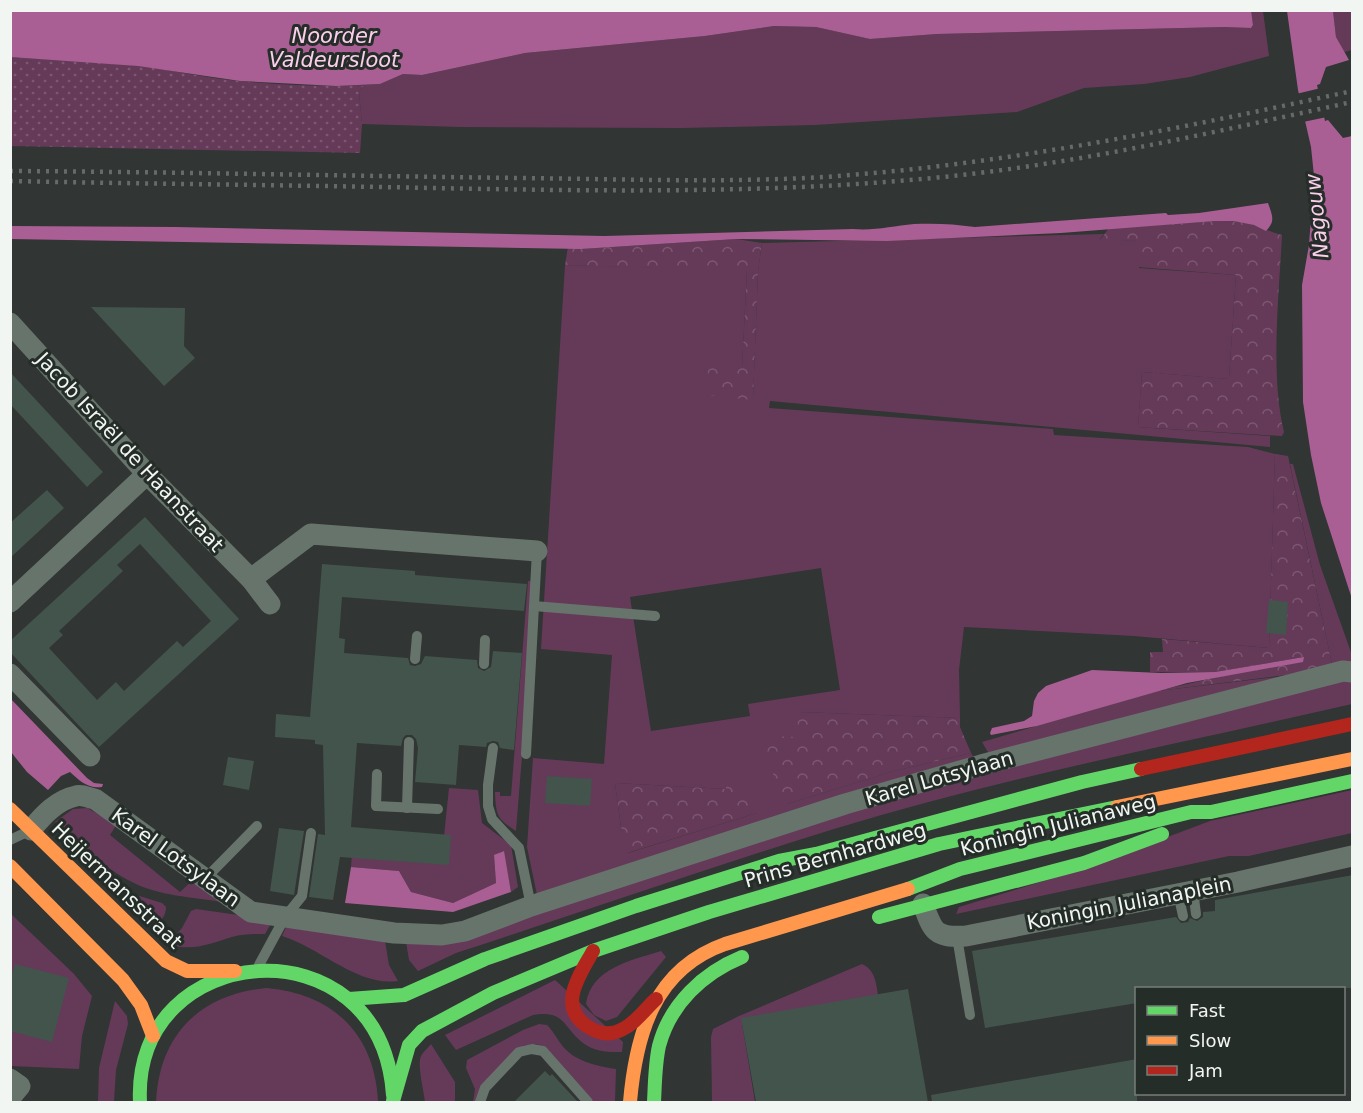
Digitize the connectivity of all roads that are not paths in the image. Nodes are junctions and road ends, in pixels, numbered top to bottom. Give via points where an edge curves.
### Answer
1 (10, 323) edge
2 (147, 474) junction
3 (537, 551) joint
4 (251, 579) junction
5 (10, 602) edge
6 (270, 604) dead end
7 (534, 606) junction
8 (655, 616) dead end
9 (417, 636) dead end
10 (485, 640) dead end
11 (415, 659) dead end
12 (484, 664) dead end
13 (1353, 672) edge
14 (10, 674) edge
15 (1353, 724) edge
16 (409, 742) dead end
17 (493, 748) dead end
18 (526, 754) dead end
19 (90, 756) dead end
20 (1353, 759) edge
21 (377, 774) dead end
22 (1353, 781) edge
23 (406, 808) junction
24 (10, 809) edge
25 (438, 809) dead end
26 (1210, 812) junction
27 (257, 826) dead end
28 (31, 830) junction
29 (311, 833) dead end
30 (10, 840) edge
31 (1353, 856) edge
32 (10, 866) edge
33 (205, 879) junction
34 (1186, 891) junction
35 (920, 894) junction
36 (531, 906) junction
37 (1196, 914) dead end
38 (1183, 916) dead end
39 (285, 917) junction
40 (868, 920) dead end
41 (957, 937) junction
42 (593, 951) junction
43 (751, 955) dead end
44 (257, 968) junction
45 (240, 971) junction
46 (350, 999) junction
47 (656, 999) junction
48 (970, 1015) dead end
49 (153, 1036) junction
50 (140, 1102) edge
51 (393, 1102) edge
52 (480, 1102) edge
53 (588, 1102) edge
54 (630, 1102) edge
55 (654, 1102) edge

1 - 2 street, Jacob Israël de Haanstraat
2 - 4 street, Jacob Israël de Haanstraat
2 - 5 street
3 - 4 street via 311,534
3 - 7 lane
4 - 6 street, Jacob Israël de Haanstraat
7 - 8 lane
7 - 18 lane
9 - 11 lane
10 - 12 lane
13 - 36 street, Karel Lotsylaan via 1343,671 992,762 856,801
14 - 19 street
15 - 46 main road, Prins Bernhardweg via 1082,782 779,861 539,939 404,995
16 - 23 lane
17 - 36 lane via 488,806 492,819 519,848
20 - 42 main road, Prins Bernhardweg via 939,844
21 - 23 lane via 376,807
22 - 26 main road, Koningin Julianaweg
23 - 25 lane
24 - 28 main road, Heijermansstraat
26 - 35 main road, Koningin Julianaweg via 1098,858
26 - 35 main road, Koningin Julianaweg via 1191,812 947,872
27 - 33 lane
28 - 30 lane, Karel Lotsylaan
28 - 33 street, Karel Lotsylaan via 59,804 78,795 95,799
28 - 45 main road, Heijermansstraat via 166,961 187,971
29 - 39 lane via 302,896
31 - 34 street, Koningin Julianaplein via 1245,887
32 - 49 main road via 123,980 141,1005
33 - 39 street, Karel Lotsylaan via 250,912
34 - 37 lane
34 - 38 lane
34 - 41 street, Koningin Julianaplein
35 - 40 main road, Koningin Julianaweg
35 - 41 street via 933,930
35 - 47 main road, Koningin Julianaweg via 888,896 710,950 675,975
36 - 39 street, Karel Lotsylaan via 465,931 432,936
39 - 44 lane
41 - 48 lane
42 - 47 main road via 573,989 575,1013 585,1025 599,1033 614,1034
42 - 51 main road, Prins Bernhardweg via 493,993 422,1031 409,1046
43 - 55 main road via 713,970 676,1011 659,1049
44 - 45 main road
44 - 46 main road via 306,974
45 - 49 main road via 191,992
46 - 51 main road via 364,1013 390,1063
47 - 54 main road, Koningin Julianaweg via 633,1059
49 - 50 main road via 141,1073
52 - 53 lane via 486,1088 519,1052 532,1049 543,1051

